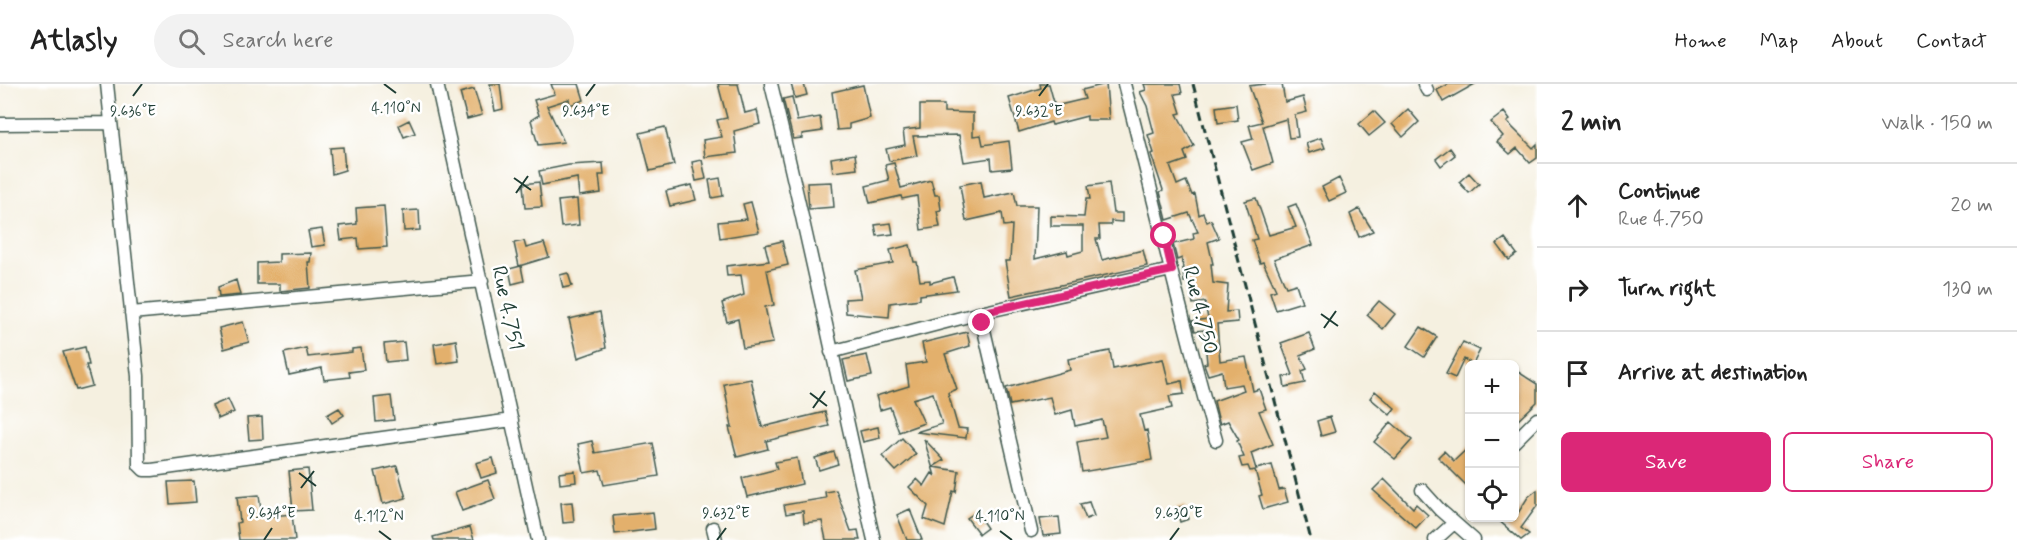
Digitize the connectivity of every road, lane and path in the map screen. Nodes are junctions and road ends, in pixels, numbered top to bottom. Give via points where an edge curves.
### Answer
1 (107, 84) edge
2 (437, 84) edge
3 (771, 84) edge
4 (1124, 84) edge
5 (111, 123) junction
6 (0, 124) edge
7 (1172, 270) junction
8 (482, 281) junction
9 (131, 313) junction
10 (980, 313) junction
11 (831, 352) junction
12 (1537, 419) edge
13 (512, 420) junction
14 (1519, 438) edge
15 (1216, 440) dead end
16 (1422, 490) dead end
17 (1454, 524) junction
18 (1031, 531) dead end
19 (538, 540) edge
20 (874, 540) edge
21 (1435, 540) edge
22 (1474, 540) edge

1 - 5 street
2 - 8 street, Rue 4.751
3 - 11 street via 806,225
4 - 7 street, Rue 4.750
5 - 6 street
5 - 9 street
7 - 10 street
7 - 15 street, Rue 4.750
8 - 9 street
8 - 13 street, Rue 4.751
9 - 13 street via 138,376 137,456 144,470
10 - 11 street
10 - 18 street
11 - 20 street
12 - 14 street
13 - 19 street, Rue 4.751
16 - 17 street
17 - 21 street
17 - 22 street

